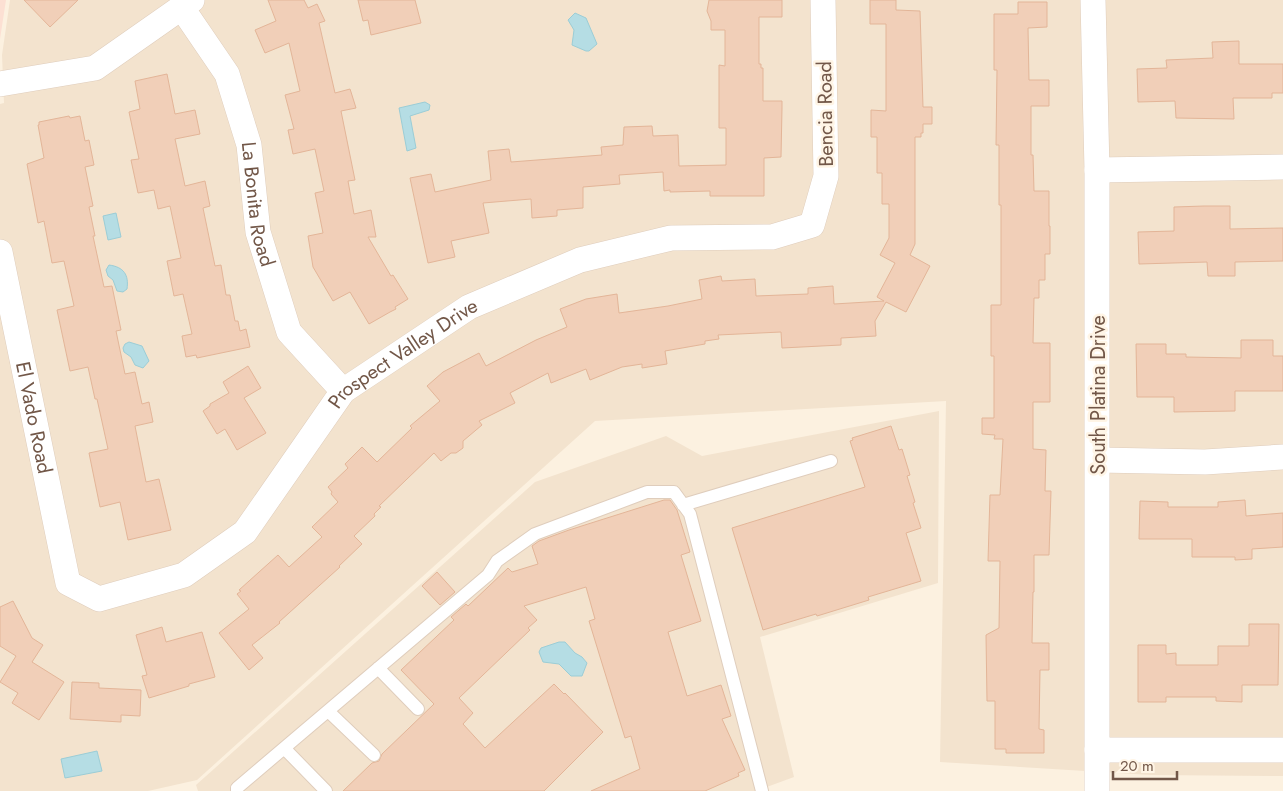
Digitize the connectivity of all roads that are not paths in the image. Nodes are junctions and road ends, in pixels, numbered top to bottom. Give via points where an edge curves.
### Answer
1 (824, 0) edge
2 (1093, 0) edge
3 (187, 4) edge
4 (0, 84) edge
5 (1283, 167) edge
6 (1097, 170) junction
7 (812, 225) joint
8 (0, 252) edge
9 (343, 391) junction
10 (1283, 457) edge
11 (831, 460) dead end
12 (1098, 460) junction
13 (683, 505) junction
14 (68, 583) joint
15 (378, 668) junction
16 (418, 709) dead end
17 (328, 711) junction
18 (284, 748) junction
19 (1097, 750) junction
20 (1283, 750) edge
21 (374, 756) dead end
22 (237, 791) edge
23 (326, 791) edge
24 (762, 791) edge
25 (1097, 791) edge

1 - 7 street, Bencia Road via 826,176
2 - 6 street, South Platina Drive
3 - 4 street via 96,68
3 - 9 street, La Bonita Road via 228,74 249,145 258,232 289,332
5 - 6 street
6 - 12 street, South Platina Drive
7 - 9 street, Prospect Valley Drive via 772,237 671,238 580,260 469,307
8 - 14 street, El Vado Road
9 - 14 street, Prospect Valley Drive via 245,532 184,575 99,599
10 - 12 street via 1205,462
11 - 13 lane
12 - 19 street, South Platina Drive
13 - 15 lane via 674,492 647,492 535,534 497,561 488,575
13 - 24 lane via 690,514
15 - 16 lane
15 - 17 lane
17 - 18 lane
17 - 21 lane
18 - 22 lane
18 - 23 lane
19 - 20 street
19 - 25 street, South Platina Drive

